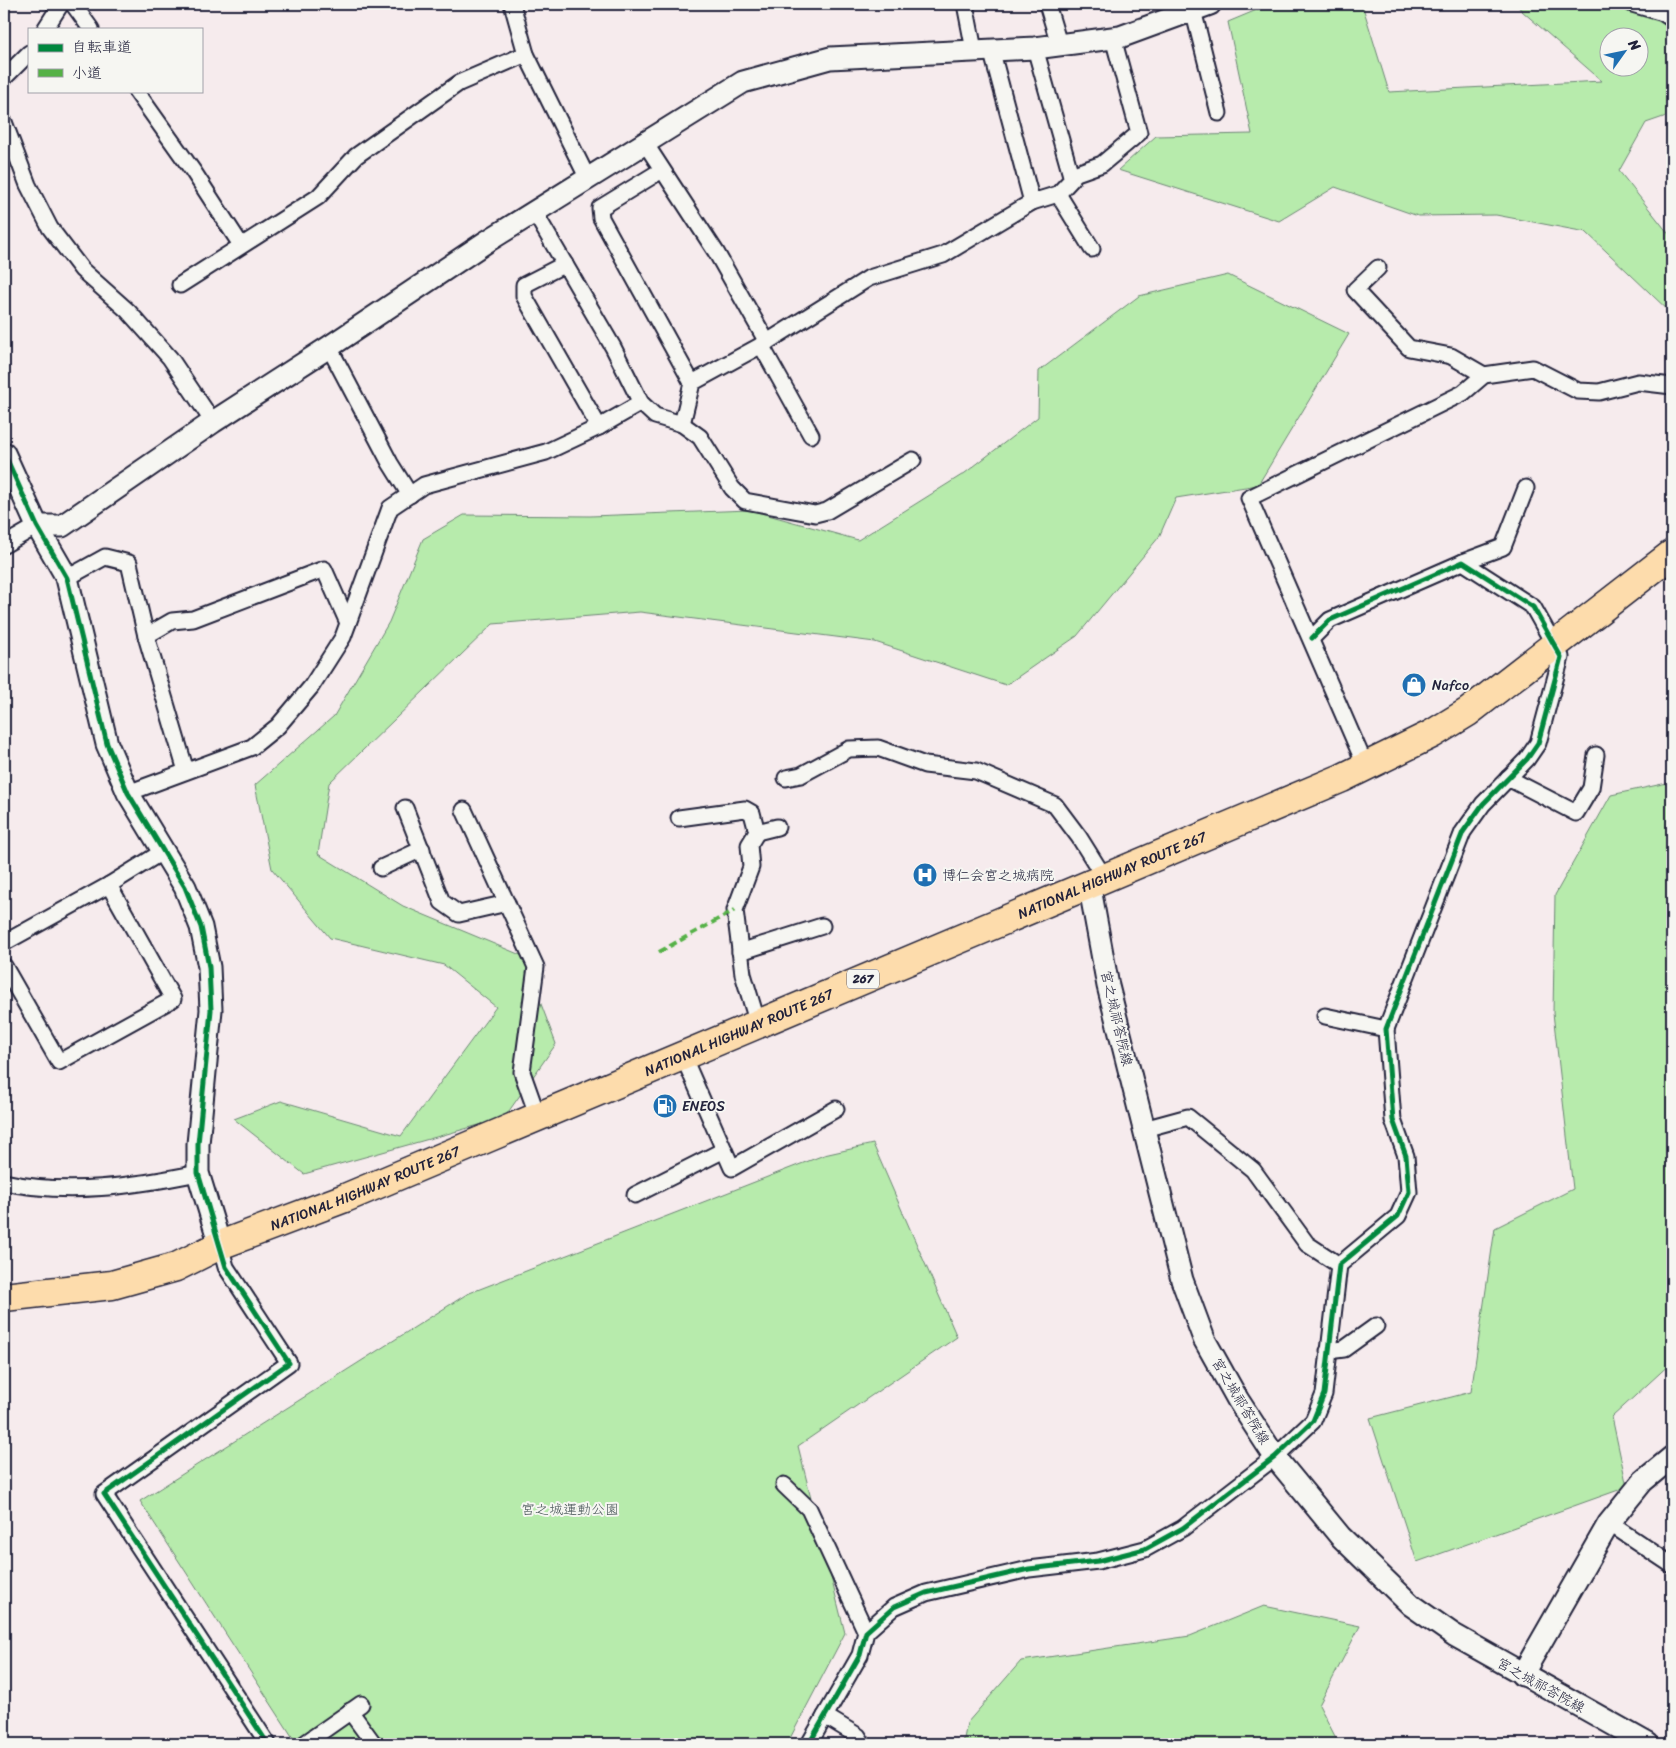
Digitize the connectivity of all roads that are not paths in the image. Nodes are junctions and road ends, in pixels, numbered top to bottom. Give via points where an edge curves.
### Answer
1 (61, 4) edge
2 (73, 4) edge
3 (512, 4) edge
4 (965, 4) edge
5 (1046, 4) edge
6 (1632, 4) edge
7 (1201, 7) edge
8 (1672, 19) edge
9 (46, 28) edge
10 (90, 28) edge
11 (1113, 38) junction
12 (1059, 44) junction
13 (1035, 48) junction
14 (982, 49) junction
15 (28, 54) edge
16 (526, 54) junction
17 (4, 78) edge
18 (137, 92) edge
19 (1219, 113) dead end
20 (4, 122) edge
21 (645, 143) junction
22 (662, 170) junction
23 (1071, 175) junction
24 (588, 179) junction
25 (1058, 194) junction
26 (1032, 202) junction
27 (535, 213) junction
28 (241, 246) junction
29 (1092, 249) dead end
30 (565, 264) junction
31 (1378, 268) dead end
32 (180, 285) dead end
33 (764, 344) junction
34 (330, 347) junction
35 (1484, 374) junction
36 (692, 383) junction
37 (1672, 386) edge
38 (641, 403) junction
39 (213, 422) junction
40 (682, 424) junction
41 (598, 427) junction
42 (811, 435) dead end
43 (4, 453) edge
44 (913, 460) dead end
45 (1526, 488) dead end
46 (410, 495) junction
47 (37, 526) junction
48 (4, 545) edge
49 (1672, 554) edge
50 (1463, 562) junction
51 (68, 578) junction
52 (348, 623) junction
53 (146, 636) junction
54 (1312, 638) junction
55 (1556, 646) junction
56 (1596, 755) dead end
57 (1366, 767) junction
58 (186, 771) junction
59 (786, 778) dead end
60 (1508, 778) junction
61 (128, 793) junction
62 (405, 808) dead end
63 (464, 810) dead end
64 (679, 818) dead end
65 (776, 827) dead end
66 (758, 832) junction
67 (422, 849) junction
68 (162, 852) junction
69 (381, 868) dead end
70 (1097, 880) junction
71 (109, 885) junction
72 (507, 903) junction
73 (822, 926) dead end
74 (4, 943) edge
75 (740, 952) junction
76 (4, 966) edge
77 (1325, 1016) dead end
78 (758, 1024) junction
79 (1386, 1029) junction
80 (683, 1056) junction
81 (836, 1108) dead end
82 (538, 1117) junction
83 (1144, 1129) junction
84 (724, 1150) junction
85 (198, 1173) junction
86 (4, 1182) edge
87 (635, 1194) dead end
88 (220, 1244) junction
89 (1339, 1265) junction
90 (4, 1297) edge
91 (1376, 1326) dead end
92 (1328, 1351) junction
93 (1275, 1457) junction
94 (1672, 1457) edge
95 (784, 1485) dead end
96 (1609, 1523) junction
97 (1672, 1565) edge
98 (866, 1632) junction
99 (1522, 1674) junction
100 (825, 1716) junction
101 (268, 1744) edge
102 (304, 1744) edge
103 (374, 1744) edge
104 (809, 1744) edge
105 (863, 1744) edge
106 (1648, 1744) edge

1 - 9 street
2 - 10 street
3 - 16 street
4 - 14 street
5 - 12 street
6 - 8 street via 1663,12
7 - 11 street
7 - 19 street
11 - 12 street
11 - 23 street via 1139,133 1102,164
12 - 13 street
13 - 14 street
13 - 23 street
14 - 21 street via 830,58 743,82
14 - 26 street
15 - 17 street
16 - 24 street
16 - 28 street via 459,83 356,156 318,197
18 - 28 street
20 - 39 street via 28,185 50,228 82,270 128,311 170,358
21 - 22 street
21 - 24 street
22 - 33 street via 716,252
22 - 36 street via 600,208 601,218
23 - 25 street via 1072,179
24 - 27 street
25 - 26 street
25 - 29 street
26 - 33 street via 943,254 869,278
27 - 30 street
27 - 34 street via 486,242
28 - 32 street
30 - 38 street
30 - 41 street via 524,286 524,296
31 - 35 street via 1355,290 1409,348 1451,356
33 - 36 street
33 - 42 street
34 - 39 street
34 - 46 street
35 - 37 street via 1534,368 1578,391 1600,392 1638,382
35 - 54 street via 1463,393 1249,498
36 - 40 street
38 - 40 street via 655,416
38 - 41 street
39 - 47 street via 62,526
40 - 44 street via 700,437 732,488 745,501 814,514 827,511
41 - 46 street via 546,452 424,485
43 - 47 street
45 - 50 street via 1503,547
46 - 52 street via 390,508
47 - 48 street
47 - 51 street
49 - 55 highway, NATIONAL HIGHWAY ROUTE 267 / 267
50 - 54 street via 1330,620
50 - 55 street via 1533,606
51 - 53 street via 105,557 129,563
51 - 61 street via 107,744
52 - 53 street via 324,569 194,619 172,621
52 - 58 street via 311,688 278,726 252,747
53 - 58 street
54 - 57 street
55 - 57 highway, NATIONAL HIGHWAY ROUTE 267 / 267 via 1454,721
55 - 60 street via 1562,657 1538,743
56 - 60 street via 1591,788 1576,813
57 - 70 highway, NATIONAL HIGHWAY ROUTE 267 / 267
58 - 61 street
59 - 70 street via 801,775 849,749 878,748 925,765 976,770 1055,804 1079,836
60 - 79 street via 1483,804 1463,832
61 - 68 street
62 - 67 street
63 - 72 street
64 - 66 street via 745,809 752,813
65 - 66 street
66 - 75 street via 749,845 752,867 735,910
67 - 69 street
67 - 72 street via 442,902 458,914
68 - 71 street
68 - 85 street via 185,887 201,926 209,967 211,1010
70 - 78 highway, NATIONAL HIGHWAY ROUTE 267 / 267
70 - 83 street, 宮之城祁答院線 via 1108,986
71 - 74 street
71 - 76 street via 173,999 59,1062
72 - 82 street via 536,967 522,1072
73 - 75 street
75 - 78 street
77 - 79 street
78 - 80 highway, NATIONAL HIGHWAY ROUTE 267 / 267
79 - 89 street via 1393,1120 1406,1156 1409,1192 1398,1216
80 - 82 highway, NATIONAL HIGHWAY ROUTE 267 / 267
80 - 84 street
81 - 84 street via 732,1168
82 - 88 highway, NATIONAL HIGHWAY ROUTE 267 / 267 via 345,1198
83 - 89 street via 1188,1117 1204,1128 1253,1170 1307,1244
83 - 93 street, 宮之城祁答院線 via 1182,1280 1204,1339
84 - 87 street
85 - 86 street via 145,1184 84,1188 22,1186
85 - 88 street
88 - 90 highway, NATIONAL HIGHWAY ROUTE 267 / 267 via 176,1267 112,1285
88 - 101 street via 226,1267 289,1363 104,1494
89 - 92 street
91 - 92 street via 1344,1349
92 - 93 street via 1324,1394 1314,1421
93 - 98 street via 1183,1528 1146,1549 1098,1561 1029,1568 926,1593 894,1607
93 - 99 street, 宮之城祁答院線 via 1340,1536 1411,1605 1454,1635
94 - 96 street via 1643,1481
95 - 98 street via 809,1509
96 - 97 street
96 - 99 street
98 - 100 street via 860,1655
99 - 106 street, 宮之城祁答院線
100 - 104 street
100 - 105 street via 858,1736
102 - 103 street via 356,1708

